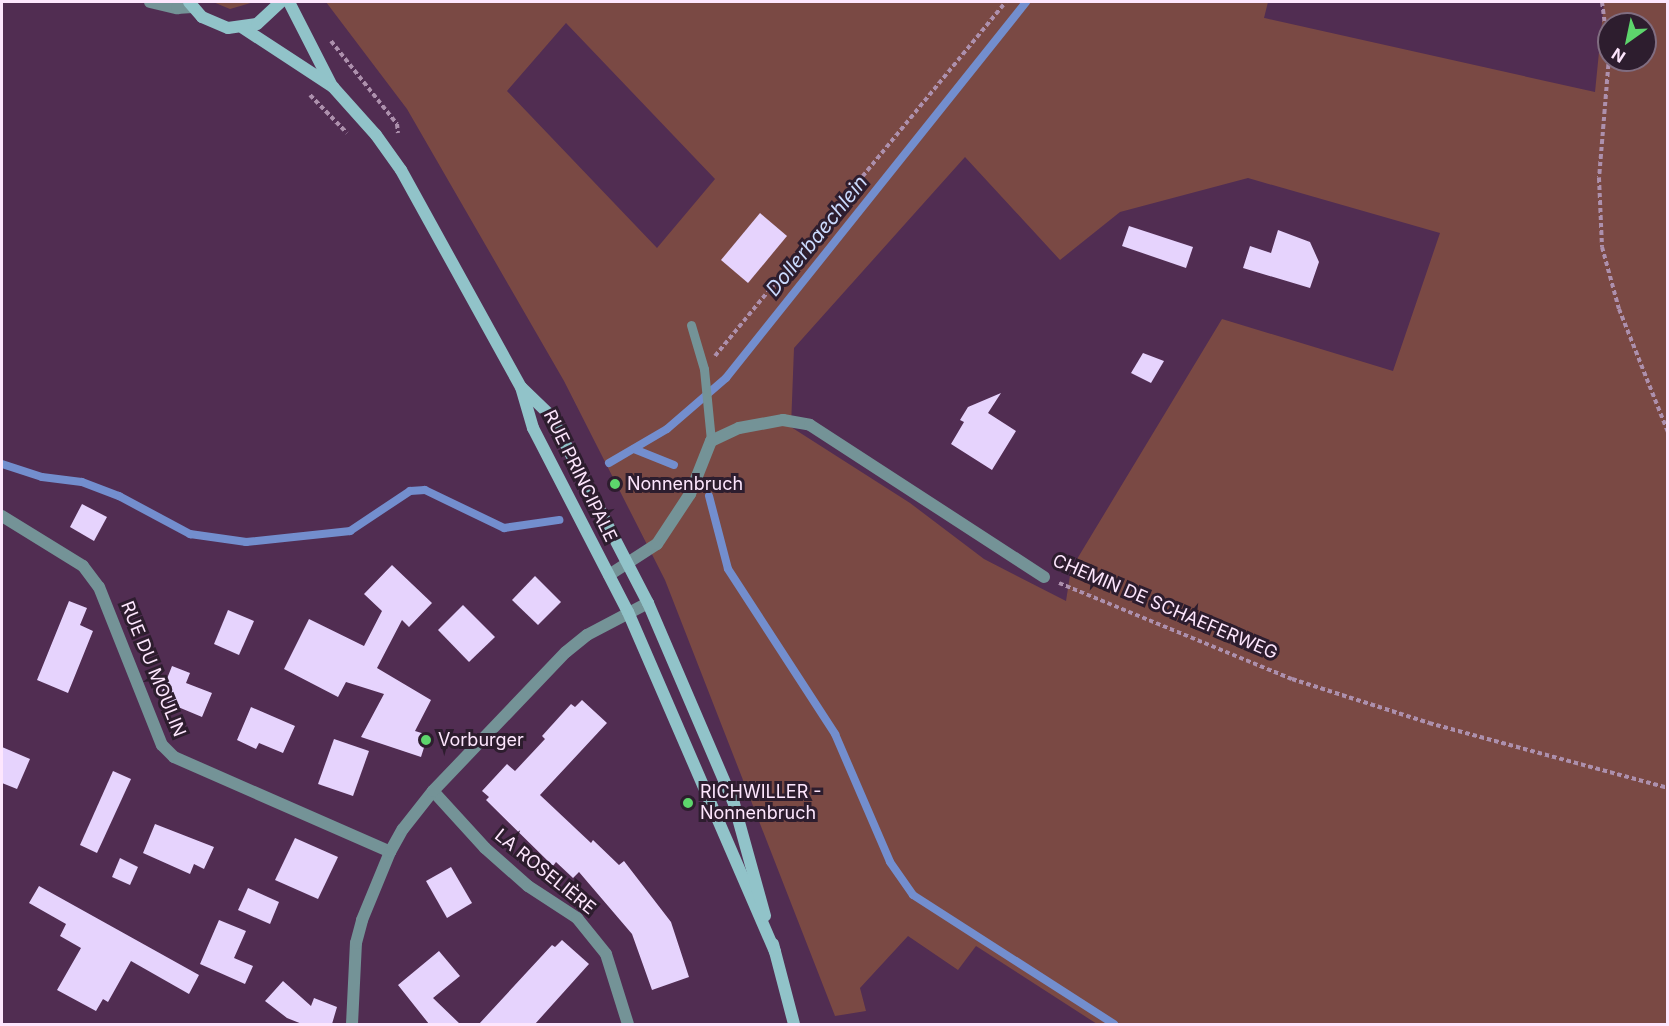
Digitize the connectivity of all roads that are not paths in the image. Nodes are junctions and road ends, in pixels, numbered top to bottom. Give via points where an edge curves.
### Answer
1 (150, 2) edge
2 (280, 2) edge
3 (289, 2) edge
4 (190, 4) edge
5 (243, 28) junction
6 (333, 87) junction
7 (690, 325) dead end
8 (521, 387) junction
9 (711, 441) junction
10 (2, 516) edge
11 (629, 565) junction
12 (609, 575) junction
13 (1044, 577) road end
14 (648, 603) junction
15 (628, 612) junction
16 (433, 792) junction
17 (390, 852) junction
18 (775, 952) junction
19 (352, 1024) edge
20 (628, 1024) edge
21 (794, 1024) edge

1 - 4 street via 177,8
2 - 5 main road via 270,16
3 - 6 main road
4 - 5 main road via 214,25
5 - 6 main road
6 - 8 main road via 401,170
7 - 9 lane via 704,369
8 - 11 main road, RUE PRINCIPALE via 551,417
8 - 12 main road, RUE PRINCIPALE via 533,428
9 - 11 street via 690,494 657,544
9 - 13 street, CHEMIN DE SCHAEFERWEG via 739,428 783,420 810,425 920,494 983,541
10 - 17 street, RUE DU MOULIN via 83,566 99,587 162,745 174,757
11 - 12 street
11 - 14 main road, RUE PRINCIPALE
12 - 15 main road, RUE PRINCIPALE
14 - 15 street
14 - 18 main road, RUE PRINCIPALE via 734,804
15 - 16 street via 566,652
15 - 18 main road, RUE PRINCIPALE
16 - 17 street
16 - 20 street, LA ROSELIÈRE via 485,848 528,886 577,918 606,954
17 - 19 street via 356,943
18 - 21 main road, RUE PRINCIPALE

